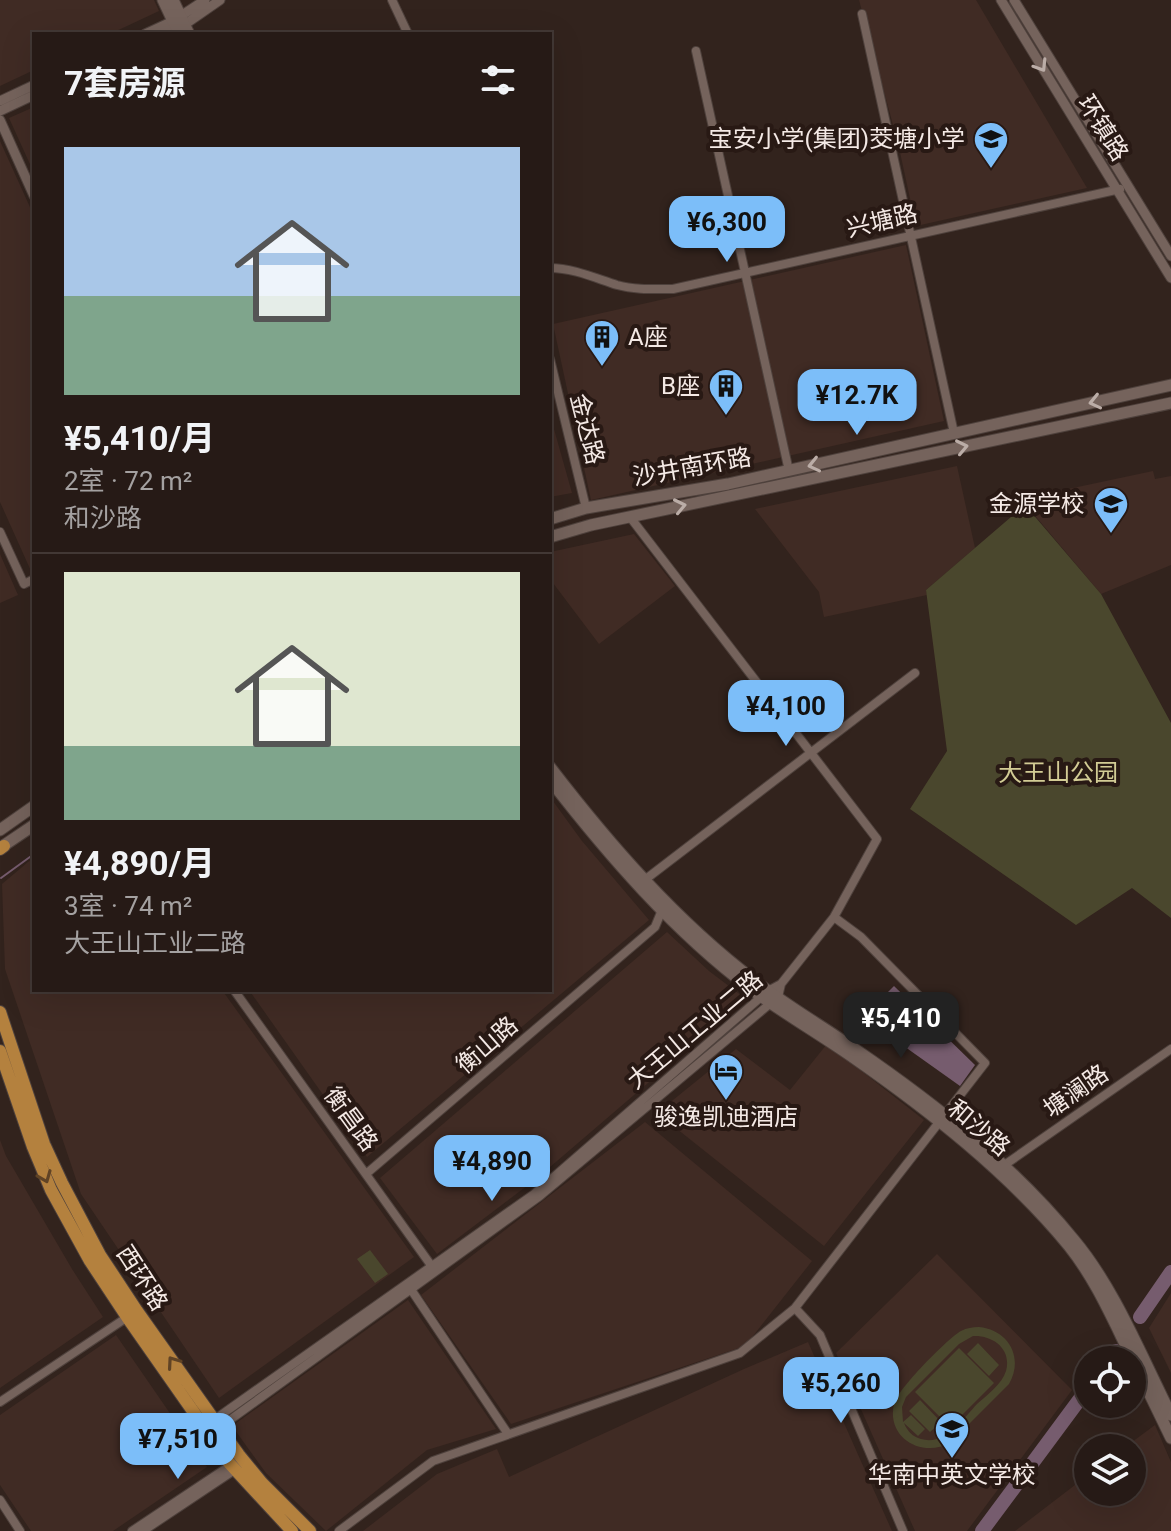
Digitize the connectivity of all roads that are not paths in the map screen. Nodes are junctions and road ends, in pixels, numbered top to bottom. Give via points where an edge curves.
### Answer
1 (163, 0) edge
2 (173, 0) edge
3 (205, 0) edge
4 (220, 0) edge
5 (392, 0) edge
6 (1001, 0) edge
7 (1014, 0) edge
8 (862, 14) dead end
9 (178, 28) edge
10 (156, 32) edge
11 (407, 32) edge
12 (696, 51) dead end
13 (32, 86) edge
14 (32, 96) edge
15 (0, 101) edge
16 (0, 111) edge
17 (0, 120) edge
18 (1128, 187) junction
19 (1117, 189) junction
20 (32, 192) edge
21 (911, 235) junction
22 (1171, 256) edge
23 (552, 268) edge
24 (745, 273) junction
25 (1171, 278) edge
26 (552, 367) edge
27 (1171, 385) edge
28 (1171, 403) edge
29 (954, 433) junction
30 (789, 471) junction
31 (586, 508) junction
32 (630, 517) junction
33 (552, 518) edge
34 (0, 532) edge
35 (552, 536) edge
36 (32, 580) edge
37 (915, 673) dead end
38 (810, 753) junction
39 (552, 770) edge
40 (552, 783) edge
41 (32, 807) edge
42 (32, 826) edge
43 (0, 830) edge
44 (1, 848) edge
45 (642, 882) junction
46 (662, 910) junction
47 (834, 917) junction
48 (235, 992) edge
49 (770, 997) junction
50 (0, 1012) edge
51 (1171, 1049) edge
52 (0, 1051) edge
53 (942, 1119) junction
54 (1003, 1166) junction
55 (366, 1174) junction
56 (433, 1269) junction
57 (409, 1286) junction
58 (795, 1308) junction
59 (132, 1314) junction
60 (0, 1402) edge
61 (1171, 1415) edge
62 (211, 1427) junction
63 (508, 1434) junction
64 (1171, 1438) edge
65 (238, 1464) junction
66 (0, 1500) edge
67 (20, 1531) edge
68 (132, 1531) edge
69 (143, 1531) edge
70 (292, 1531) edge
71 (310, 1531) edge
72 (339, 1531) edge
73 (903, 1531) edge

1 - 9 main road
2 - 9 main road
3 - 9 street
4 - 9 street
5 - 11 street
6 -> 19 street, 环镇路
7 - 18 street, 环镇路
8 - 21 street
9 - 10 street
12 - 24 street
13 - 15 street
14 - 16 street
17 - 20 street
18 - 19 street, 兴塘路
18 - 22 street, 环镇路
19 - 21 street, 兴塘路
19 - 25 street, 环镇路
21 - 24 street, 兴塘路
21 - 29 street
23 - 24 street, 兴塘路 via 647,290
24 - 30 street
26 - 31 street, 金达路
27 -> 29 main road, 沙井南环路
32 -> 28 main road, 沙井南环路
29 -> 30 main road, 沙井南环路
30 - 31 main road, 沙井南环路
31 - 33 main road, 沙井南环路
32 - 35 main road, 沙井南环路
32 - 38 street
34 - 36 street via 24,584
37 - 38 street
38 - 45 street
38 - 47 street via 877,839
39 - 45 main road, 和沙路
40 - 45 main road, 和沙路 via 583,823
41 - 43 main road
42 - 44 main road
45 - 46 main road, 和沙路
45 - 49 main road, 和沙路
46 - 49 main road, 和沙路 via 716,961
46 - 55 street, 衡山路 via 655,927
47 - 49 street, 大王山工业二路
47 - 53 street via 861,937 985,1063
48 - 55 street, 衡昌路
49 - 53 main road, 和沙路
49 - 56 street, 大王山工业二路 via 534,1194
50 - 59 main road, 西环路 via 44,1144
51 - 54 street, 塘澜路
52 -> 59 main road, 西环路 via 51,1190 90,1261
53 - 54 main road, 和沙路
53 - 58 street
53 - 64 main road, 和沙路 via 1070,1248 1106,1303
54 - 61 main road, 和沙路 via 1090,1261
55 - 56 street, 衡昌路
56 - 57 street, 大王山工业二路
57 - 62 street, 大王山工业二路
57 - 63 street
58 - 63 street via 740,1353
58 - 73 street via 820,1335
59 - 60 street
59 - 62 main road, 西环路
62 - 65 main road, 西环路
63 - 72 street via 433,1461
65 - 68 street
65 - 69 street
65 - 70 main road, 西环路
65 - 71 main road, 西环路
66 - 67 street

